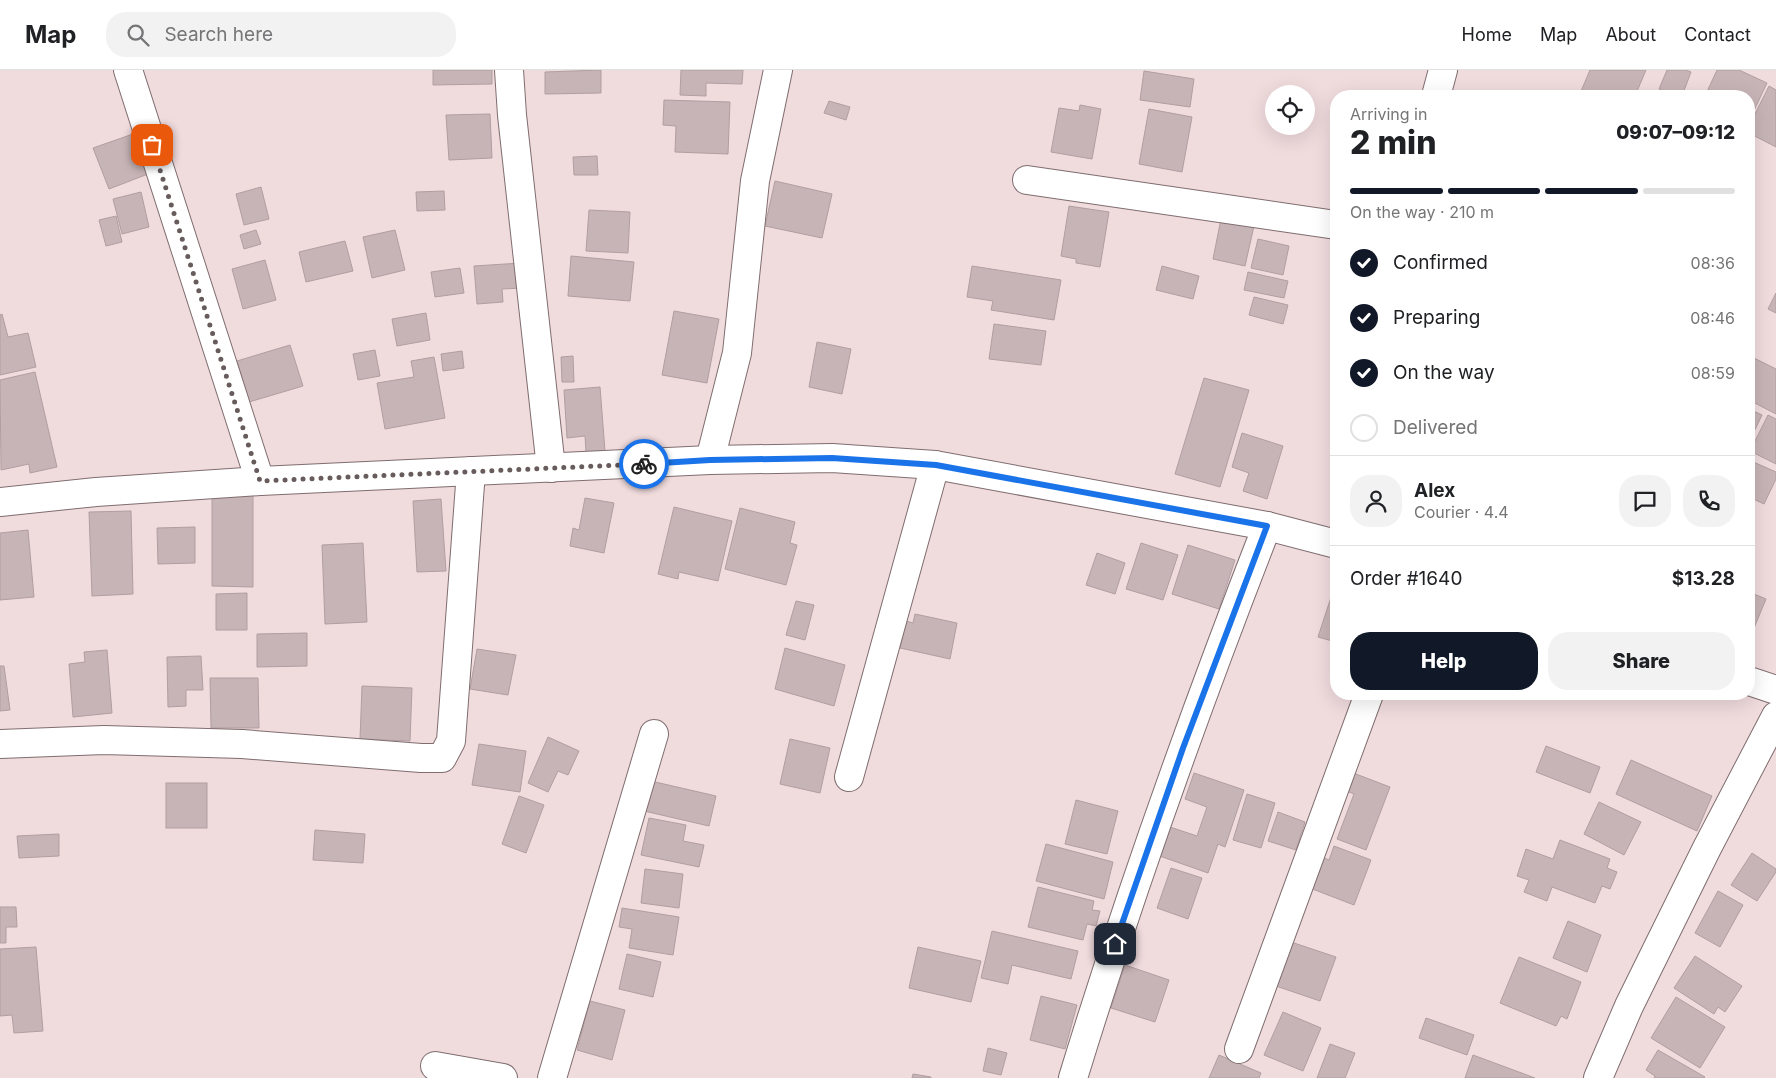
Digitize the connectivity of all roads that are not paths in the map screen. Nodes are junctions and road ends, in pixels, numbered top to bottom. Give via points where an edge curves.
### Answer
1 (128, 70) edge
2 (509, 70) edge
3 (778, 70) edge
4 (1443, 70) edge
5 (1438, 90) edge
6 (1027, 180) dead end
7 (1330, 224) edge
8 (710, 460) junction
9 (936, 465) junction
10 (551, 468) junction
11 (471, 471) junction
12 (260, 481) junction
13 (0, 502) edge
14 (1267, 526) junction
15 (1330, 542) edge
16 (1755, 683) edge
17 (1776, 690) edge
18 (1367, 700) edge
19 (1775, 719) edge
20 (654, 734) dead end
21 (0, 744) edge
22 (849, 777) dead end
23 (1239, 1048) dead end
24 (435, 1066) dead end
25 (503, 1078) edge
26 (552, 1078) edge
27 (1073, 1078) edge
28 (1598, 1078) edge

1 - 12 street
2 - 10 street
3 - 8 street via 755,181 737,353
4 - 5 street
6 - 7 street
8 - 9 street via 832,458
8 - 10 street
9 - 14 street
9 - 22 street
10 - 11 street
11 - 12 street
11 - 21 street via 451,741 442,758 242,744 104,740
12 - 13 street
14 - 15 street
14 - 27 street via 1183,748 1109,961
16 - 17 street
18 - 23 street
19 - 28 street via 1629,1006
20 - 26 street
24 - 25 street

